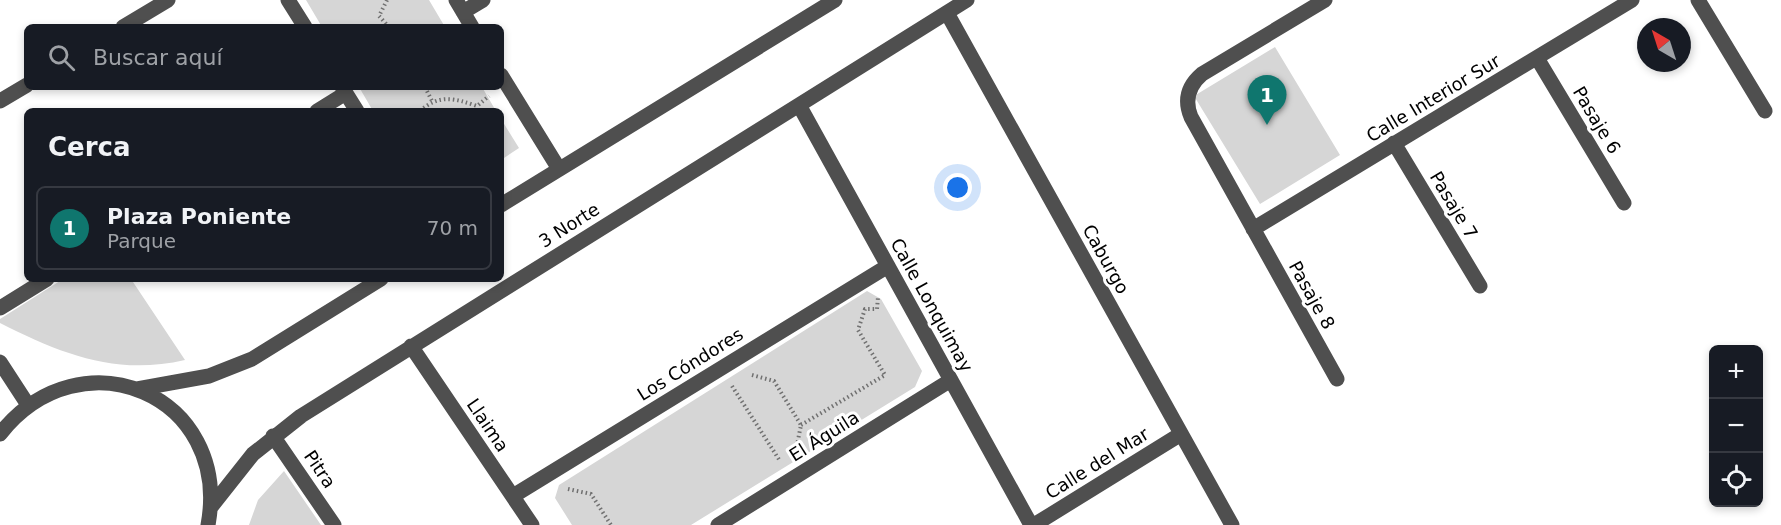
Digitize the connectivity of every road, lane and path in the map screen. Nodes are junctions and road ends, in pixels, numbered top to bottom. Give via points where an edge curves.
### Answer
1 (168, 0) edge
2 (288, 0) edge
3 (387, 0) edge
4 (483, 0) edge
5 (835, 0) edge
6 (967, 0) edge
7 (1325, 0) edge
8 (1632, 0) edge
9 (1698, 0) edge
10 (459, 6) edge
11 (947, 13) junction
12 (128, 24) edge
13 (303, 24) edge
14 (386, 24) edge
15 (470, 24) edge
16 (1537, 58) junction
17 (504, 80) edge
18 (24, 87) edge
19 (344, 90) edge
20 (426, 90) edge
21 (491, 93) dead end
22 (0, 101) edge
23 (432, 101) junction
24 (799, 105) junction
25 (321, 108) edge
26 (355, 108) edge
27 (424, 108) edge
28 (1765, 111) dead end
29 (1394, 143) junction
30 (559, 169) junction
31 (504, 203) edge
32 (1624, 203) dead end
33 (1253, 229) junction
34 (888, 266) junction
35 (873, 275) junction
36 (42, 282) edge
37 (376, 282) edge
38 (1480, 286) dead end
39 (0, 308) edge
40 (411, 346) junction
41 (0, 362) edge
42 (721, 368) junction
43 (750, 375) dead end
44 (1337, 379) dead end
45 (740, 380) dead end
46 (951, 380) junction
47 (731, 385) junction
48 (137, 390) junction
49 (28, 405) junction
50 (801, 425) junction
51 (0, 434) edge
52 (1181, 434) junction
53 (273, 436) junction
54 (780, 460) junction
55 (792, 479) junction
56 (564, 488) dead end
57 (513, 496) junction
58 (212, 507) junction
59 (208, 525) edge
60 (334, 525) edge
61 (532, 525) edge
62 (611, 525) edge
63 (718, 525) edge
64 (1033, 525) edge
65 (1232, 525) edge

1 - 12 street
2 - 13 street
3 - 14 path via 379,16
4 - 10 street
5 - 30 street
6 - 11 street, 3 Norte
7 - 33 street, Pasaje 8 via 1202,74 1188,93 1191,117
8 - 16 street, Calle Interior Sur
9 - 28 street
10 - 15 street
11 - 24 street, 3 Norte
11 - 52 street, Caburgo
16 - 29 street, Calle Interior Sur
16 - 32 street, Pasaje 6
17 - 30 street
18 - 22 street
19 - 25 street
19 - 26 street
20 - 23 path
21 - 23 path via 477,106 457,99
23 - 27 path
24 - 34 street, Calle Lonquimay
24 - 40 street, 3 Norte
29 - 33 street, Calle Interior Sur
29 - 38 street, Pasaje 7
30 - 31 street
33 - 44 street, Pasaje 8
34 - 35 street, Los Cóndores
34 - 46 street, Calle Lonquimay
35 - 42 street, Los Cóndores
35 - 50 path via 879,289 877,309 865,309 858,330 885,375
36 - 39 street
37 - 48 street via 252,359 209,375
40 - 53 street, 3 Norte
40 - 57 street, Llaima
41 - 49 street
42 - 47 path
42 - 57 street, Los Cóndores
43 - 50 path via 774,381
45 - 47 path
46 - 55 street, El Águila
46 - 64 street, Calle Lonquimay
47 - 54 path
48 - 49 street via 115,384 70,386
48 - 58 street via 170,408 194,436 209,470
49 - 51 street
50 - 54 path via 797,450
52 - 64 street, Calle del Mar
52 - 65 street, Caburgo
53 - 58 street, 3 Norte via 253,454
53 - 60 street, Pitra
54 - 55 path
55 - 63 street, El Águila
56 - 62 path via 591,494
57 - 61 street, Llaima
58 - 59 street

